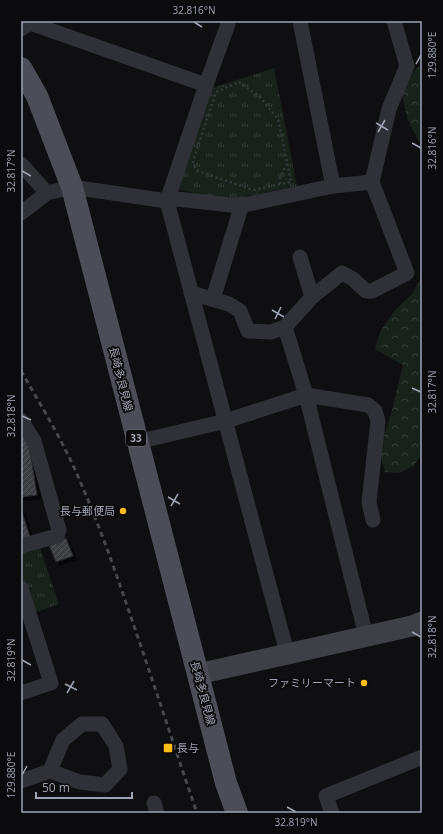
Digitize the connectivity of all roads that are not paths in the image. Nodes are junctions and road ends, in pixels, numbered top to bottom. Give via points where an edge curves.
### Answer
1 (300, 21) edge
2 (394, 21) edge
3 (228, 22) edge
4 (21, 29) edge
5 (21, 68) edge
6 (206, 85) junction
7 (21, 164) edge
8 (372, 182) junction
9 (334, 186) junction
10 (72, 187) junction
11 (48, 193) junction
12 (168, 200) junction
13 (242, 204) junction
14 (21, 213) edge
15 (300, 257) dead end
16 (191, 293) junction
17 (312, 297) junction
18 (213, 300) junction
19 (285, 327) junction
20 (306, 395) junction
21 (21, 420) edge
22 (226, 421) junction
23 (137, 442) junction
24 (373, 520) dead end
25 (21, 546) edge
26 (21, 588) edge
27 (421, 624) edge
28 (366, 636) junction
29 (287, 653) junction
30 (198, 674) junction
31 (21, 693) edge
32 (422, 757) edge
33 (50, 771) junction
34 (21, 781) edge
35 (237, 813) edge
36 (332, 813) edge

1 - 9 street
2 - 8 street via 407,66 389,109
3 - 6 street
4 - 6 street via 30,23
5 - 10 main road, 長崎多良見線 / 33 via 37,96
6 - 12 street
7 - 11 street
8 - 9 street
8 - 17 street via 407,273 372,291 366,291 342,273
9 - 13 street
10 - 11 street
10 - 12 street
10 - 23 main road, 長崎多良見線 / 33
11 - 14 street
12 - 13 street
12 - 16 street
13 - 18 street
15 - 17 street
16 - 18 street
16 - 22 street
17 - 19 street
18 - 19 street via 229,304 240,311 248,331 271,332
19 - 20 street
20 - 22 street
20 - 24 street via 368,405 375,411 378,421 369,502
20 - 28 street
21 - 25 street via 34,441 60,530 57,536
22 - 23 street
22 - 29 street
23 - 30 main road, 長崎多良見線 / 33
26 - 31 street via 51,683
27 - 28 street
28 - 29 street
29 - 30 street
30 - 35 main road, 長崎多良見線 / 33 via 226,783
32 - 36 street via 326,796
33 - 33 street via 80,782 105,785 120,769 116,746 102,724 82,724 62,740
33 - 34 street

